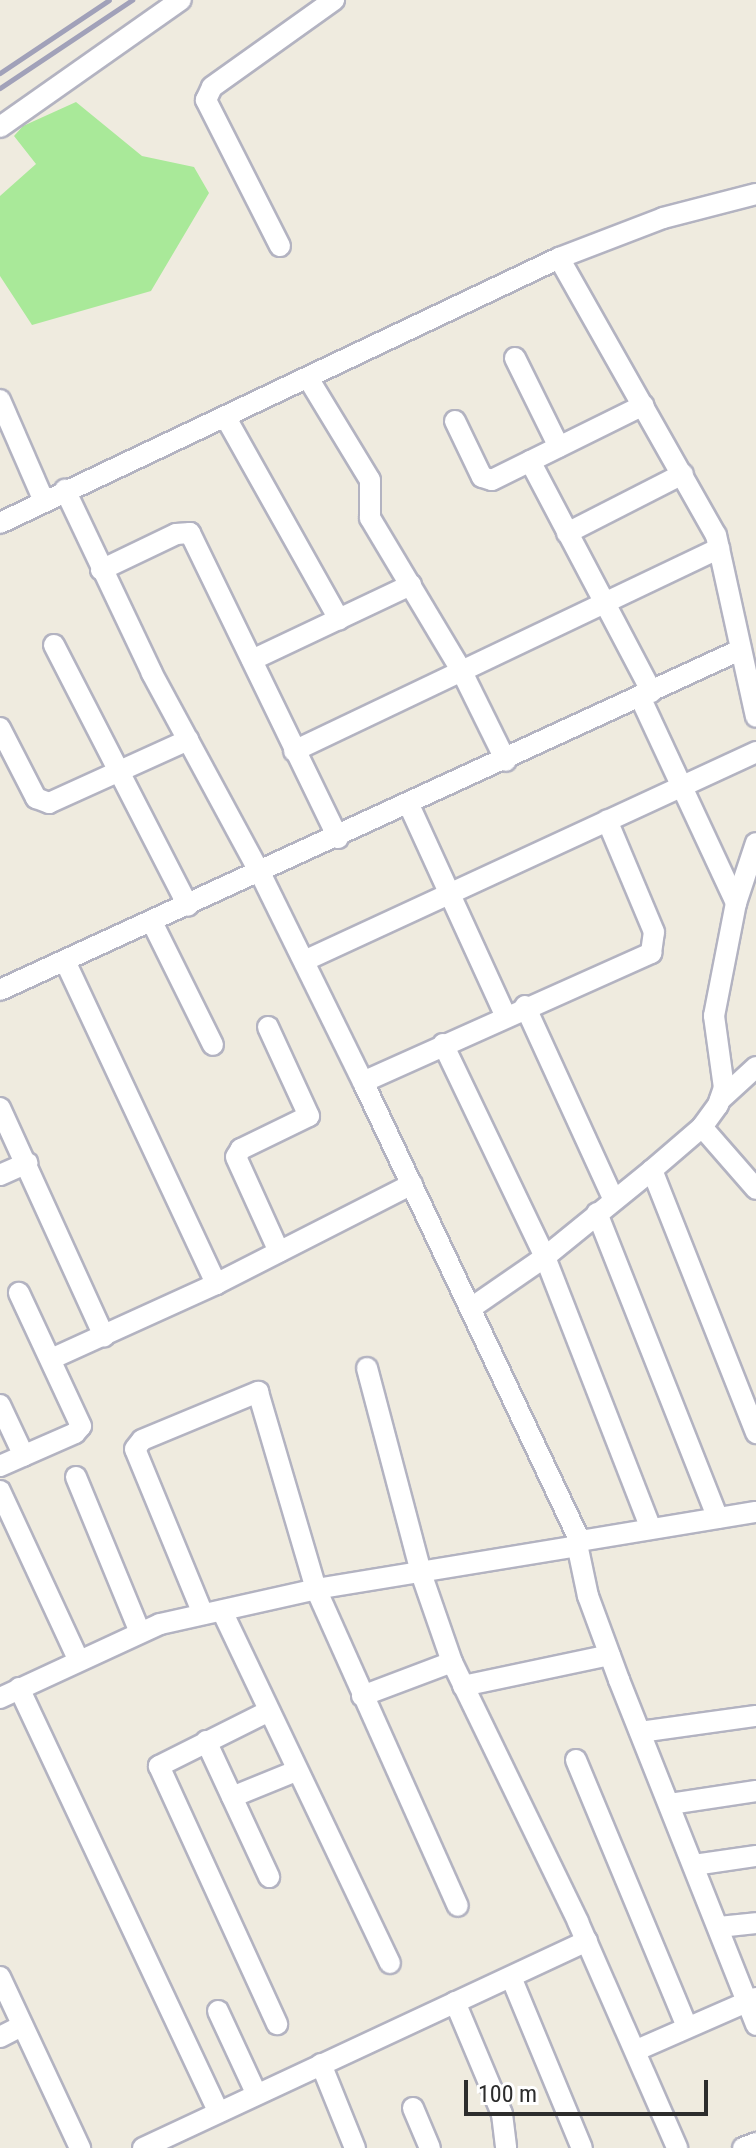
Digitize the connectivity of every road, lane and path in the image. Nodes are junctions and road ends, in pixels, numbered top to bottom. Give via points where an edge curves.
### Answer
1 (181, 0) edge
2 (334, 0) edge
3 (0, 127) edge
4 (756, 194) edge
5 (280, 246) dead end
6 (559, 258) junction
7 (515, 358) dead end
8 (308, 378) junction
9 (0, 400) edge
10 (644, 405) junction
11 (226, 418) junction
12 (455, 421) dead end
13 (559, 447) junction
14 (530, 461) junction
15 (683, 474) junction
16 (65, 490) junction
17 (44, 501) junction
18 (0, 523) edge
19 (567, 533) junction
20 (719, 548) junction
21 (101, 570) junction
22 (411, 585) junction
23 (605, 602) junction
24 (339, 619) junction
25 (54, 645) dead end
26 (740, 650) junction
27 (252, 660) junction
28 (462, 672) junction
29 (646, 696) junction
30 (755, 704) edge
31 (0, 728) edge
32 (188, 740) junction
33 (294, 751) junction
34 (756, 752) edge
35 (506, 761) junction
36 (121, 773) junction
37 (682, 786) junction
38 (409, 805) junction
39 (607, 820) junction
40 (338, 838) junction
41 (756, 843) edge
42 (261, 875) junction
43 (450, 894) junction
44 (736, 903) junction
45 (188, 906) junction
46 (152, 922) junction
47 (65, 961) junction
48 (304, 961) junction
49 (0, 990) edge
50 (525, 1006) junction
51 (505, 1015) junction
52 (268, 1027) dead end
53 (443, 1044) junction
54 (213, 1045) dead end
55 (753, 1077) edge
56 (363, 1082) junction
57 (720, 1100) junction
58 (0, 1108) edge
59 (702, 1127) junction
60 (27, 1163) junction
61 (652, 1170) junction
62 (0, 1175) edge
63 (412, 1184) junction
64 (756, 1189) edge
65 (614, 1200) junction
66 (597, 1213) junction
67 (279, 1252) junction
68 (545, 1257) junction
69 (216, 1284) junction
70 (19, 1293) dead end
71 (471, 1308) junction
72 (104, 1336) junction
73 (51, 1359) junction
74 (367, 1368) dead end
75 (0, 1405) edge
76 (756, 1433) edge
77 (24, 1456) junction
78 (0, 1466) edge
79 (76, 1477) dead end
80 (0, 1491) edge
81 (756, 1512) edge
82 (718, 1518) junction
83 (650, 1527) junction
84 (579, 1542) junction
85 (421, 1573) junction
86 (316, 1589) junction
87 (212, 1613) junction
88 (140, 1632) junction
89 (610, 1655) junction
90 (78, 1659) junction
91 (452, 1662) junction
92 (463, 1686) junction
93 (6, 1691) edge
94 (362, 1696) junction
95 (267, 1712) junction
96 (756, 1716) edge
97 (640, 1732) junction
98 (206, 1741) junction
99 (576, 1760) dead end
100 (296, 1771) junction
101 (756, 1791) edge
102 (232, 1797) junction
103 (670, 1804) junction
104 (756, 1856) edge
105 (694, 1865) junction
106 (269, 1877) dead end
107 (458, 1906) dead end
108 (756, 1923) edge
109 (719, 1927) junction
110 (587, 1941) junction
111 (390, 1963) dead end
112 (0, 1977) edge
113 (511, 1977) junction
114 (751, 2000) edge
115 (455, 2002) junction
116 (218, 2011) dead end
117 (277, 2024) dead end
118 (756, 2025) edge
119 (22, 2026) junction
120 (687, 2027) junction
121 (0, 2037) edge
122 (637, 2050) junction
123 (321, 2064) junction
124 (256, 2093) junction
125 (413, 2108) dead end
126 (218, 2110) junction
127 (756, 2143) edge
128 (672, 2146) edge
129 (80, 2148) edge
130 (143, 2148) edge
131 (355, 2148) edge
132 (430, 2148) edge
133 (506, 2148) edge
134 (582, 2148) edge
135 (743, 2148) edge

1 - 3 street
2 - 5 street via 212,87 206,100
4 - 6 street via 663,218
6 - 8 street
6 - 10 street
7 - 13 street
8 - 11 street
8 - 22 street via 370,480 368,512
9 - 17 street
10 - 13 street
10 - 15 street
11 - 16 street
11 - 24 street
12 - 14 street via 487,480
13 - 14 street
14 - 19 street
15 - 19 street
15 - 20 street
16 - 17 street
16 - 21 street
17 - 18 street
19 - 23 street
20 - 23 street
20 - 26 street
21 - 27 street via 176,534 190,533
21 - 32 street
22 - 24 street
22 - 28 street
23 - 28 street
23 - 29 street
24 - 27 street
25 - 36 street
26 - 29 street
26 - 30 street
27 - 33 street
28 - 33 street
28 - 35 street
29 - 35 street
29 - 37 street
31 - 36 street via 41,802
32 - 36 street
32 - 42 street
33 - 40 street
34 - 37 street
35 - 38 street
36 - 45 street
37 - 39 street
37 - 44 street
38 - 40 street
38 - 43 street
39 - 43 street
39 - 50 street via 654,932 654,947 640,960
40 - 42 street
41 - 44 street
42 - 45 street
42 - 48 street
43 - 48 street
43 - 51 street
44 - 57 street via 714,1016 724,1088
45 - 46 street
46 - 47 street
46 - 54 street
47 - 49 street
47 - 69 street
48 - 56 street
50 - 51 street
50 - 65 street
51 - 53 street
52 - 67 street via 309,1116 241,1149 236,1157
53 - 56 street
53 - 68 street
55 - 57 street
56 - 63 street
57 - 59 street
58 - 60 street
59 - 61 street
59 - 64 street
60 - 62 street
60 - 72 street
61 - 65 street
61 - 76 street
63 - 67 street
63 - 71 street
65 - 66 street
66 - 68 street
66 - 82 street
67 - 69 street
68 - 71 street
68 - 83 street
69 - 72 street
70 - 73 street
71 - 84 street
72 - 73 street
73 - 77 street via 81,1426
74 - 85 street
75 - 77 street
77 - 78 street
79 - 88 street
80 - 90 street
81 - 82 street
82 - 83 street
83 - 84 street
84 - 85 street
84 - 89 street via 588,1596
85 - 86 street
85 - 91 street
86 - 87 street
86 - 87 street via 264,1401 258,1392 249,1393 142,1440 135,1449
86 - 94 street
87 - 88 street
87 - 95 street
88 - 90 street
89 - 92 street
89 - 97 street
90 - 93 street
91 - 92 street
91 - 94 street
92 - 110 street
93 - 126 street
94 - 107 street
95 - 98 street
95 - 100 street
96 - 97 street
97 - 103 street
98 - 102 street
98 - 117 street via 162,1761 159,1772
99 - 120 street
100 - 102 street
100 - 111 street
101 - 103 street
102 - 106 street
103 - 105 street
104 - 105 street
105 - 109 street
108 - 109 street
109 - 114 street
110 - 113 street
110 - 122 street
112 - 119 street
113 - 115 street
113 - 134 street
114 - 118 street
114 - 120 street
115 - 123 street
115 - 133 street via 502,2114
116 - 124 street
119 - 121 street
119 - 129 street
120 - 122 street
122 - 128 street
123 - 124 street
123 - 131 street
124 - 126 street
125 - 132 street
126 - 130 street
127 - 135 street

